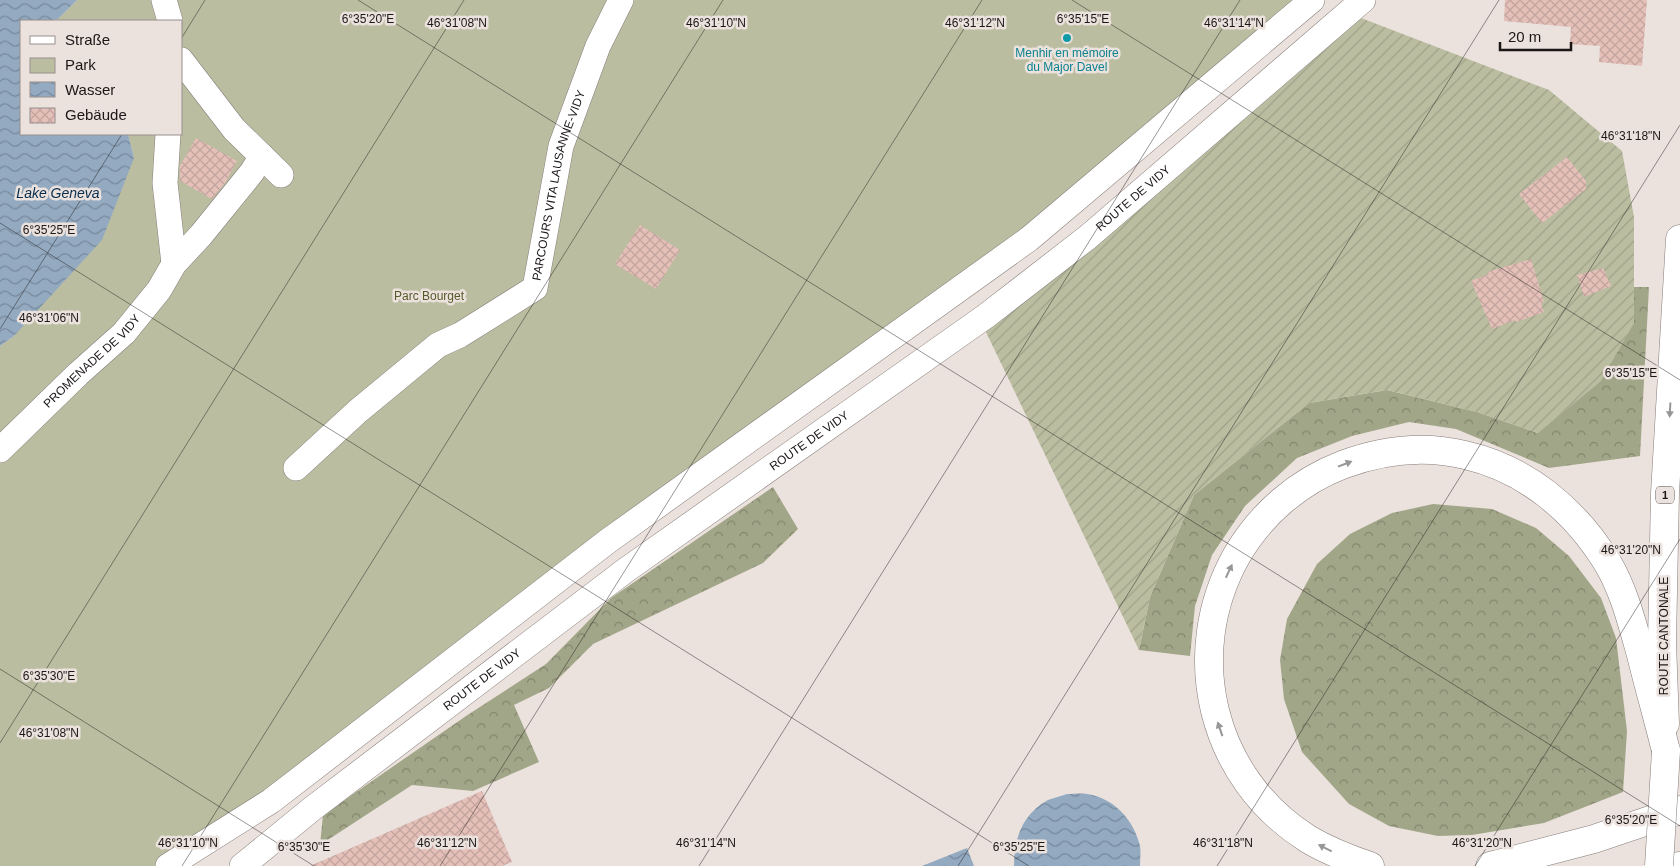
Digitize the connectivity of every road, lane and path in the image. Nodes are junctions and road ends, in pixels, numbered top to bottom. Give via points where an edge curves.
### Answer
1 (164, 0) edge
2 (621, 0) edge
3 (1312, 0) edge
4 (1363, 0) edge
5 (170, 20) edge
6 (182, 61) edge
7 (168, 135) edge
8 (262, 156) junction
9 (281, 175) dead end
10 (1680, 239) edge
11 (174, 264) junction
12 (0, 450) edge
13 (296, 468) dead end
14 (1680, 680) edge
15 (1666, 751) junction
16 (1680, 811) edge
17 (168, 866) edge
18 (242, 866) edge
19 (1370, 866) edge
20 (1490, 866) edge
21 (1560, 866) edge
22 (1659, 866) edge

1 - 5 street
2 - 13 street, PARCOURS VITA LAUSANNE-VIDY via 598,46 561,146 535,288 460,336 438,346 358,411
3 - 17 street via 1029,239 608,541 270,801
4 - 18 street, ROUTE DE VIDY via 1088,237 986,316 626,570
6 - 8 street via 234,129
7 - 11 street via 165,183
8 - 9 street
8 - 11 street, PROMENADE DE VIDY
10 -> 15 main road, ROUTE CANTONALE / 1 via 1665,493 1662,642
11 - 12 street, PROMENADE DE VIDY via 159,290 124,333
14 - 15 main road, ROUTE CANTONALE / 1
19 -> 15 main road via 1307,838 1263,802 1226,746 1209,682 1209,645 1215,607 1241,549 1282,501 1319,476 1354,461 1413,449 1456,453 1511,471 1560,504 1598,548 1622,592
15 - 22 main road, 1, bridge
16 - 20 main road via 1594,839
16 - 21 main road

